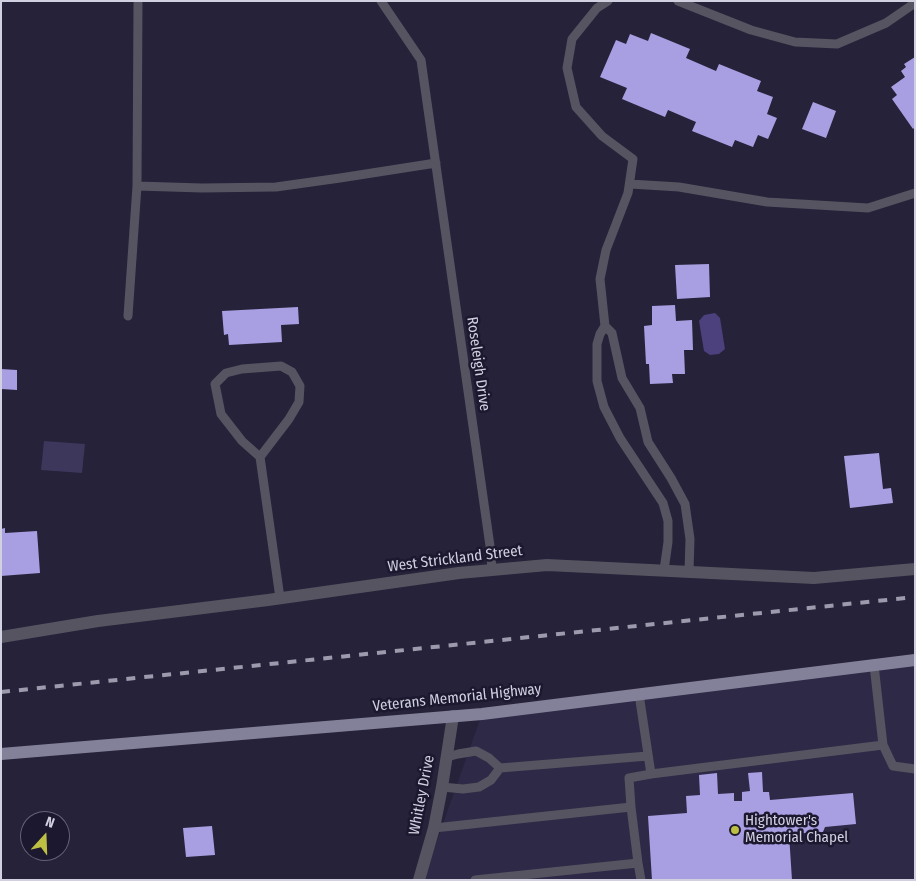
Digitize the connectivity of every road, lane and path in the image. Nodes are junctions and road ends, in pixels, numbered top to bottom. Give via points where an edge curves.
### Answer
1 (138, 1) edge
2 (381, 1) edge
3 (608, 1) edge
4 (678, 1) edge
5 (915, 3) edge
6 (436, 163) junction
7 (630, 184) junction
8 (137, 186) junction
9 (915, 193) edge
10 (128, 316) dead end
11 (605, 326) junction
12 (260, 457) junction
13 (492, 569) junction
14 (664, 570) junction
15 (915, 570) edge
16 (689, 571) junction
17 (280, 598) junction
18 (1, 637) edge
19 (915, 660) edge
20 (874, 665) junction
21 (639, 694) junction
22 (453, 716) junction
23 (883, 745) junction
24 (1, 754) edge
25 (648, 756) junction
26 (447, 757) junction
27 (500, 768) junction
28 (915, 769) edge
29 (651, 774) junction
30 (442, 787) junction
31 (631, 807) junction
32 (434, 828) junction
33 (638, 863) junction
34 (419, 880) edge
35 (475, 880) edge
36 (641, 880) edge

1 - 8 lane
2 - 6 lane, Roseleigh Drive via 421,60
3 - 7 lane via 597,8 572,39 567,68 576,108 602,136 633,159
4 - 5 lane via 751,30 795,42 836,44 886,23
6 - 8 lane via 276,186
6 - 13 lane, Roseleigh Drive
7 - 9 lane via 679,187 767,202 868,208
7 - 11 lane via 606,250 600,279
8 - 10 lane
11 - 14 lane via 597,344 597,380 604,407 620,438 663,503 668,521
11 - 16 lane via 612,333 622,378 640,408 648,442 685,504 690,539
12 - 12 lane via 299,402 300,386 292,372 281,366 226,373 215,384 221,414 242,441
12 - 17 lane
13 - 14 street, West Strickland Street via 547,565
13 - 17 street, West Strickland Street
14 - 16 street, West Strickland Street
15 - 16 street, West Strickland Street via 814,578
17 - 18 street, West Strickland Street
19 - 20 main road, Veterans Memorial Highway
20 - 21 main road, Veterans Memorial Highway
20 - 23 lane
21 - 22 main road, Veterans Memorial Highway
21 - 25 lane
22 - 24 main road, Veterans Memorial Highway
22 - 26 street, Whitley Drive
23 - 28 lane via 893,766
23 - 29 lane
25 - 27 lane
25 - 29 lane
26 - 27 lane via 476,751
26 - 30 street, Whitley Drive
27 - 30 lane via 479,788
29 - 31 lane via 629,778
30 - 32 street, Whitley Drive
31 - 32 lane
31 - 33 lane
32 - 34 street, Whitley Drive
33 - 35 lane
33 - 36 lane

